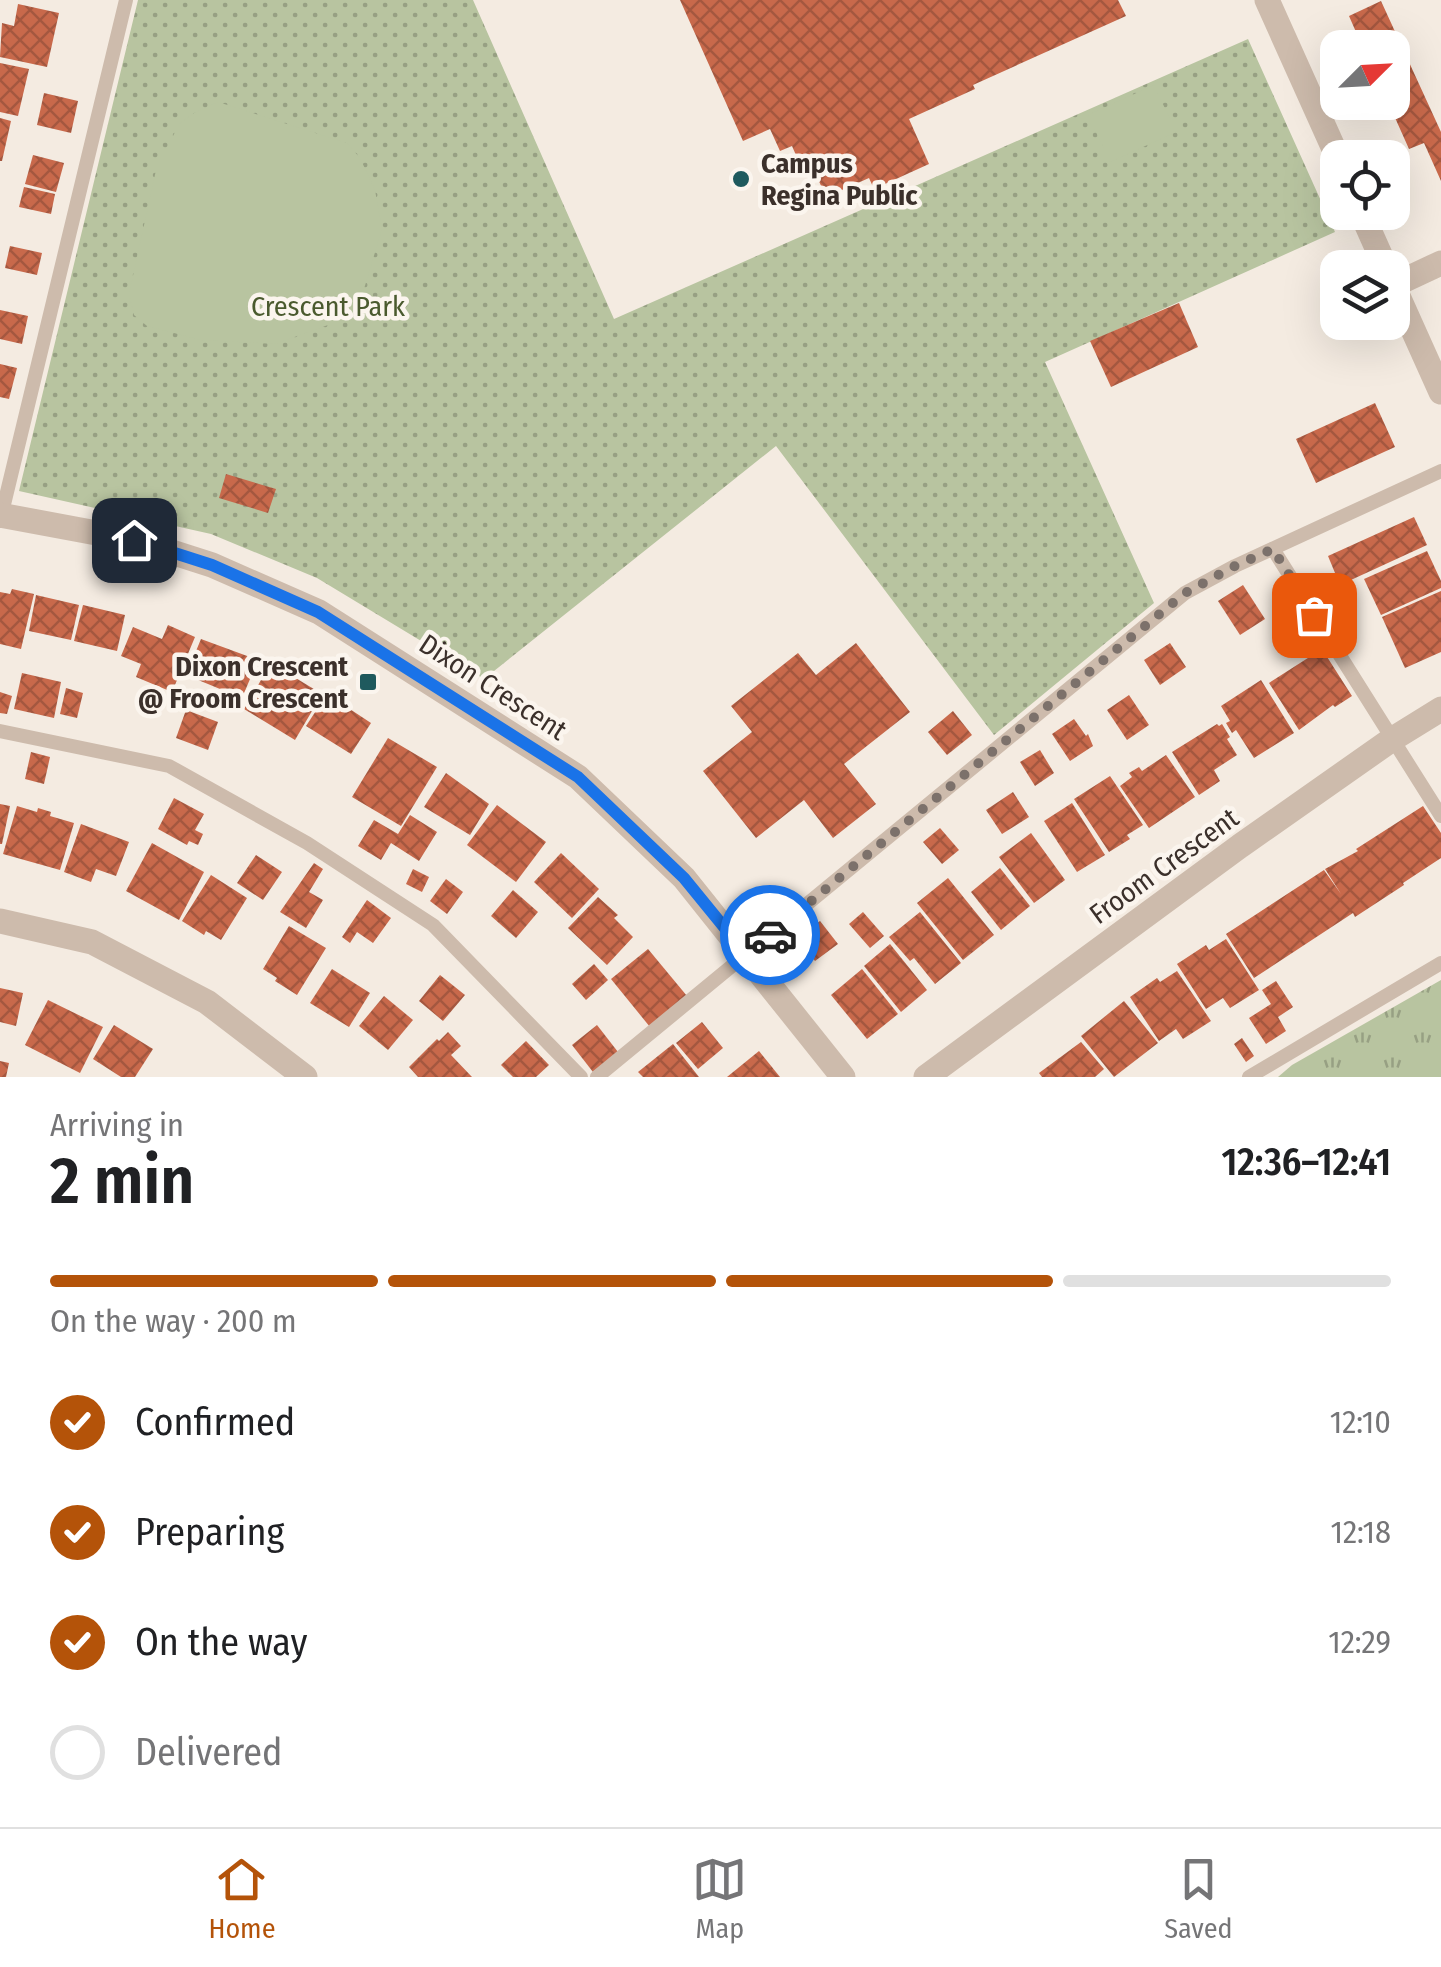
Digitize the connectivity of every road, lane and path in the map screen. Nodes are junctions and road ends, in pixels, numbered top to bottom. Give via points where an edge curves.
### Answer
1 (126, 0) edge
2 (1268, 0) edge
3 (1330, 140) edge
4 (1441, 263) edge
5 (1410, 277) edge
6 (1410, 322) edge
7 (1441, 392) edge
8 (1441, 471) edge
9 (0, 517) edge
10 (1273, 549) junction
11 (1441, 709) edge
12 (0, 731) edge
13 (1391, 740) junction
14 (1441, 816) edge
15 (0, 921) edge
16 (746, 954) junction
17 (1441, 962) edge
18 (305, 1077) edge
19 (580, 1077) edge
20 (598, 1077) edge
21 (843, 1077) edge
22 (926, 1077) edge
23 (1249, 1077) edge

1 - 9 lane
2 - 3 street
4 - 5 street
6 - 7 street
8 - 10 lane
9 - 16 street, Dixon Crescent via 134,540 212,565 318,612 578,777 684,878
10 - 13 lane
10 - 16 lane via 1185,593
11 - 13 street, Froom Crescent
12 - 19 lane via 170,766 307,842 433,926
13 - 14 lane
13 - 22 street, Froom Crescent
15 - 18 street via 92,942 207,1002
16 - 20 lane
16 - 21 street, Dixon Crescent
17 - 23 lane

